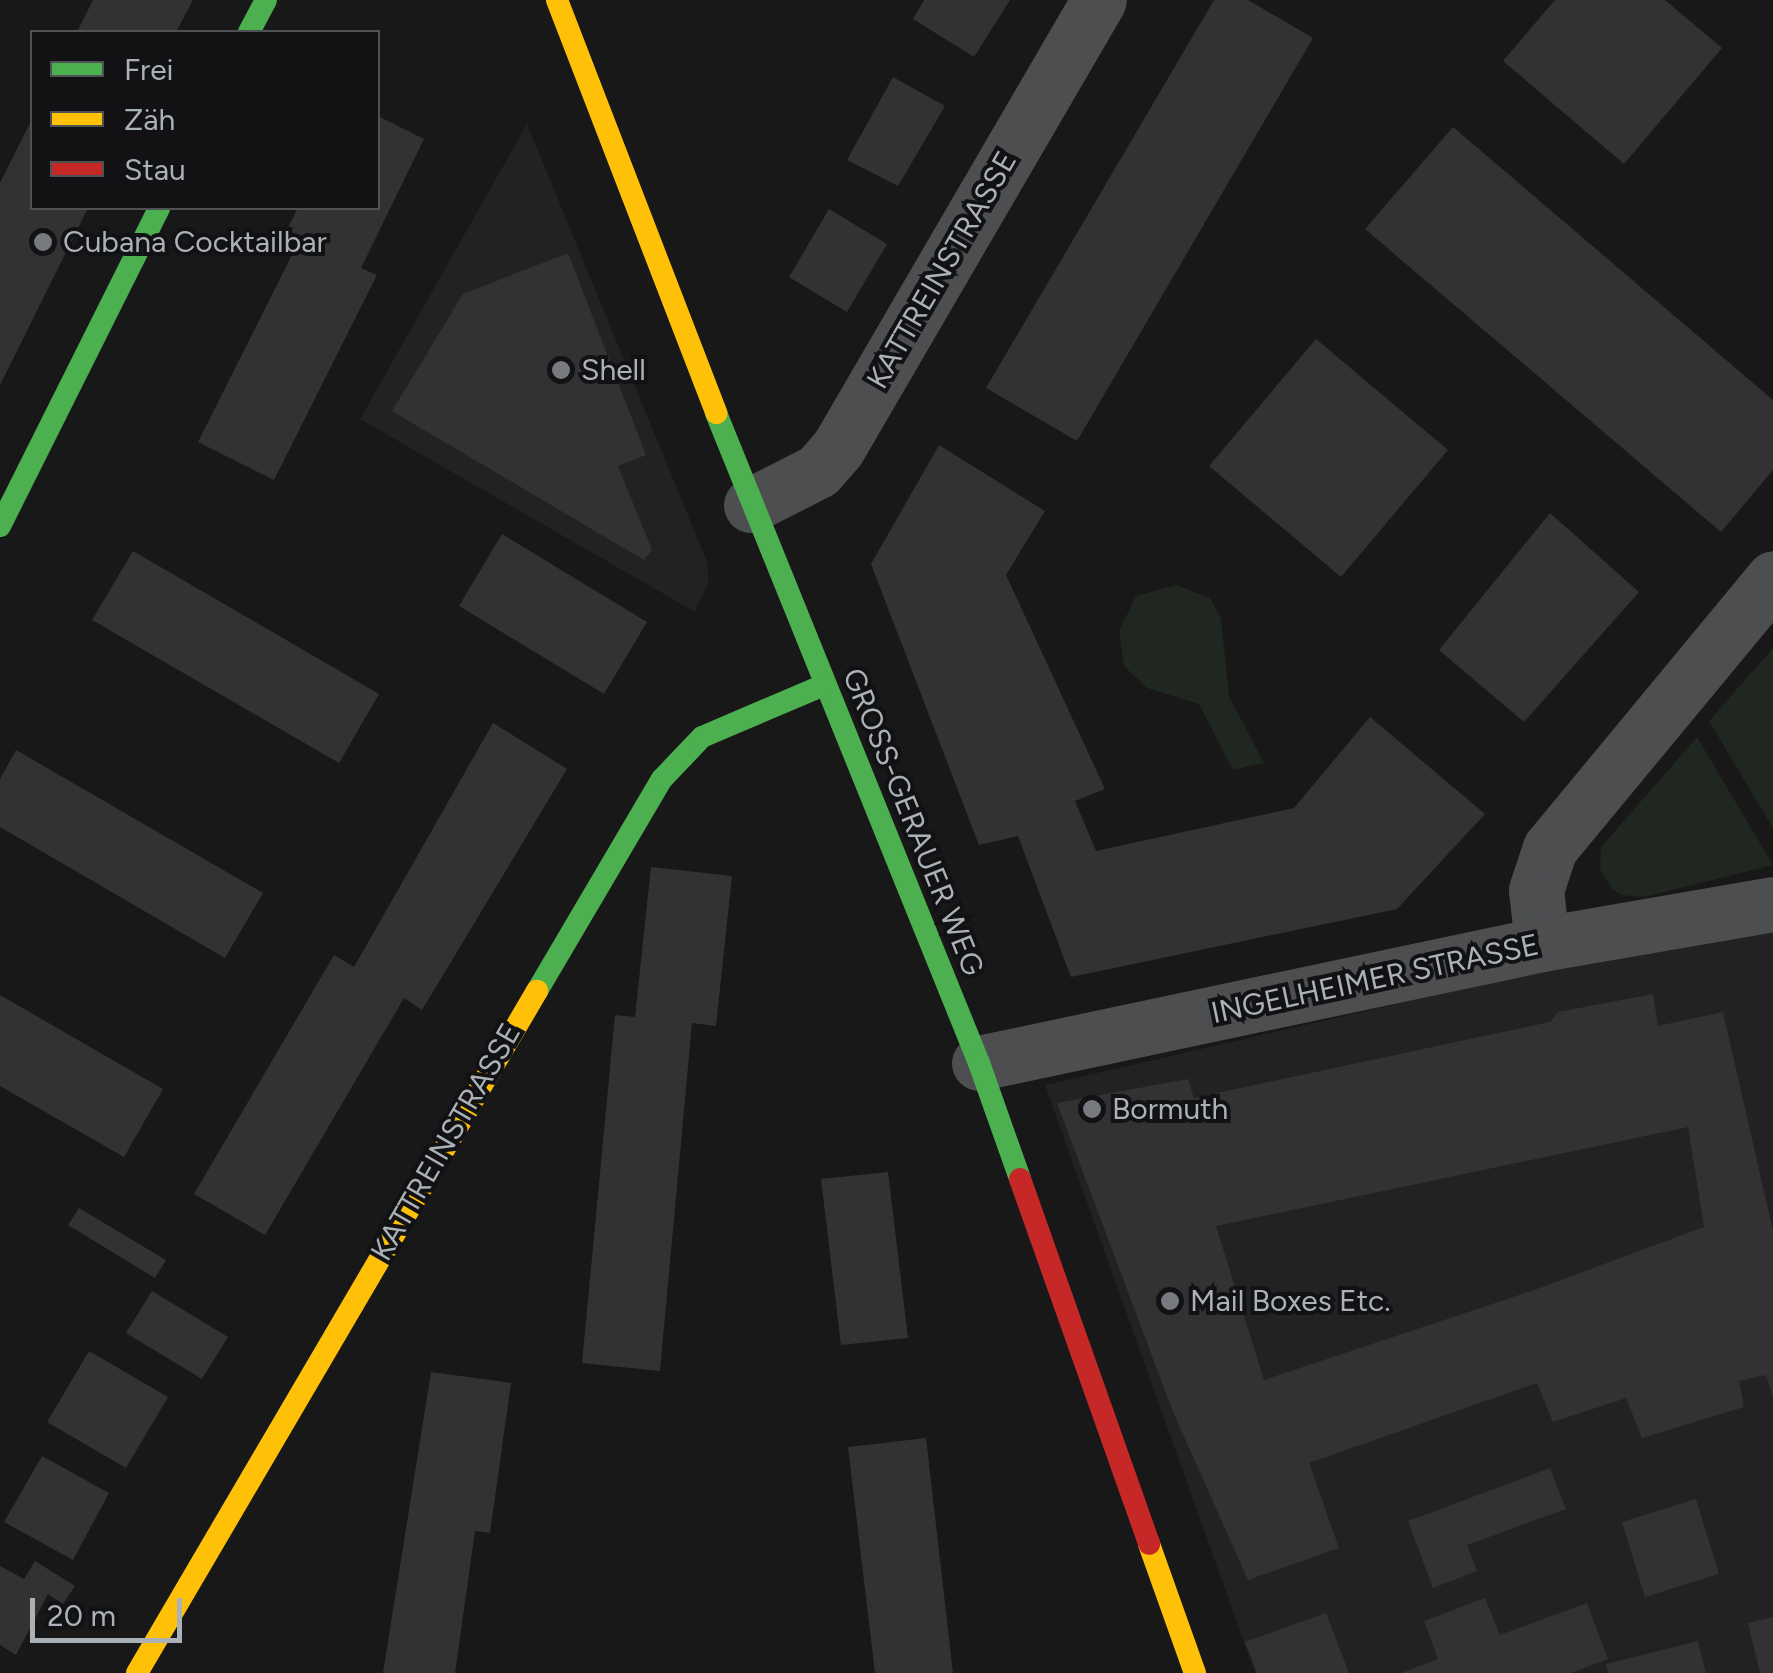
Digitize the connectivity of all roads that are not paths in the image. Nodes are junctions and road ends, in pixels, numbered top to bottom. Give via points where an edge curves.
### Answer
1 (266, 0) edge
2 (558, 0) edge
3 (1099, 0) edge
4 (250, 30) edge
5 (159, 210) edge
6 (750, 505) junction
7 (0, 526) edge
8 (1773, 578) edge
9 (824, 685) junction
10 (1773, 904) edge
11 (1542, 944) junction
12 (979, 1063) junction
13 (137, 1673) edge
14 (1196, 1673) edge

1 - 4 main road
2 - 6 main road, GROSS-GERAUER WEG
3 - 6 street, KATTREINSTRASSE via 838,448 818,471
5 - 7 main road
6 - 9 main road, GROSS-GERAUER WEG
8 - 11 street via 1550,848 1536,890
9 - 12 main road, GROSS-GERAUER WEG
9 - 13 main road, KATTREINSTRASSE via 711,732 662,779
10 - 11 street, INGELHEIMER STRASSE
11 - 12 street, INGELHEIMER STRASSE
12 - 14 main road, GROSS-GERAUER WEG

